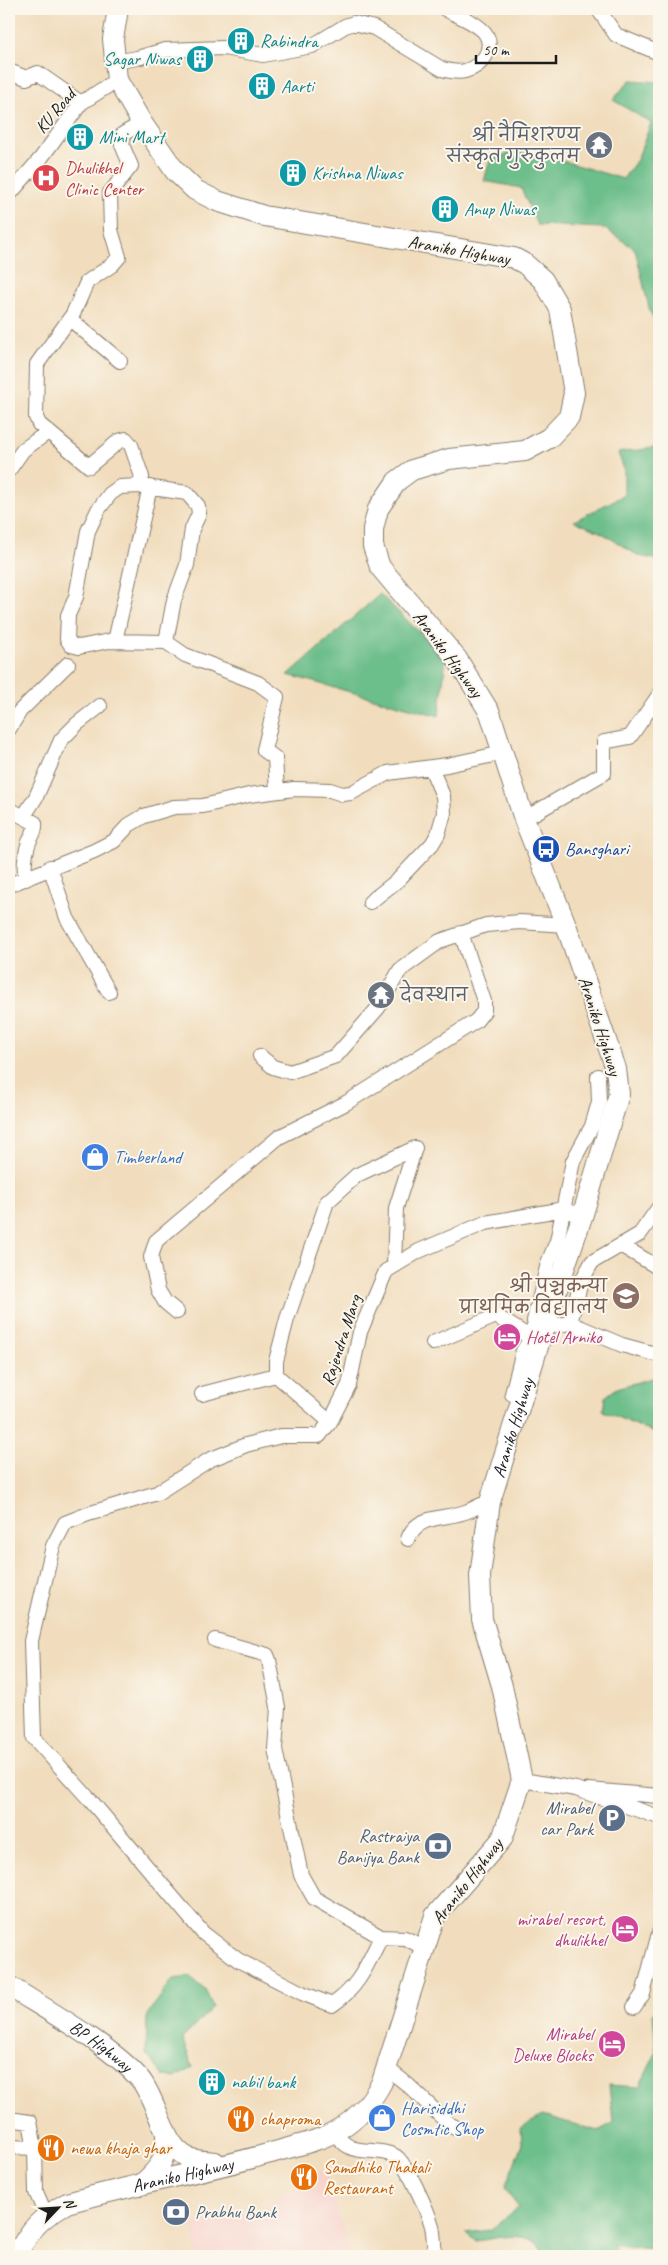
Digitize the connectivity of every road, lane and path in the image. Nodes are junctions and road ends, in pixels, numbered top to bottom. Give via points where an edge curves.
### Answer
1 (118, 9) edge
2 (445, 9) edge
3 (598, 9) edge
4 (659, 54) edge
5 (9, 71) edge
6 (116, 71) junction
7 (82, 102) junction
8 (142, 123) junction
9 (9, 195) edge
10 (70, 319) junction
11 (120, 361) dead end
12 (48, 432) junction
13 (9, 470) edge
14 (144, 486) junction
15 (115, 641) junction
16 (166, 642) junction
17 (68, 664) dead end
18 (659, 695) edge
19 (100, 706) dead end
20 (9, 729) edge
21 (503, 753) junction
22 (431, 768) junction
23 (277, 791) junction
24 (9, 809) edge
25 (24, 816) junction
26 (524, 819) junction
27 (50, 867) junction
28 (26, 879) junction
29 (9, 885) edge
30 (370, 902) dead end
31 (566, 925) junction
32 (462, 933) junction
33 (109, 992) dead end
34 (260, 1056) dead end
35 (598, 1076) dead end
36 (659, 1207) edge
37 (564, 1209) junction
38 (582, 1217) junction
39 (622, 1246) junction
40 (394, 1266) junction
41 (659, 1268) edge
42 (177, 1312) dead end
43 (570, 1323) junction
44 (536, 1328) junction
45 (433, 1343) dead end
46 (659, 1355) edge
47 (276, 1375) junction
48 (202, 1394) dead end
49 (512, 1394) dead end
50 (330, 1422) junction
51 (490, 1502) junction
52 (408, 1539) dead end
53 (215, 1640) dead end
54 (522, 1780) junction
55 (576, 1789) junction
56 (659, 1796) edge
57 (659, 1817) edge
58 (659, 1933) edge
59 (381, 1937) junction
60 (425, 1948) junction
61 (9, 1986) edge
62 (634, 2007) dead end
63 (388, 2069) junction
64 (9, 2119) edge
65 (455, 2127) dead end
66 (166, 2132) junction
67 (334, 2132) junction
68 (9, 2147) edge
69 (34, 2148) junction
70 (245, 2160) junction
71 (141, 2185) junction
72 (46, 2215) junction
73 (16, 2256) edge
74 (435, 2256) edge

1 - 6 highway, Araniko Highway via 113,39
2 - 6 street via 479,26 490,44 480,62 466,71 442,69 374,28 354,23 312,46 263,55 224,48 165,50 137,58
3 - 4 street via 616,36
5 - 7 street via 26,78 38,73
6 - 7 street, KU Road
6 - 8 highway, Araniko Highway
7 - 9 street, KU Road
8 - 10 street via 123,134 122,145 131,166 110,193 111,230 119,257 87,282
8 - 21 highway, Araniko Highway via 176,171 195,190 217,201 264,216 514,258 533,270 551,292 564,322 570,362 574,393 569,417 549,438 525,451 450,459 412,470 388,492 378,509 373,529 373,546 380,567 457,659 490,713
10 - 11 street
10 - 12 street via 38,364 36,417
12 - 13 street via 23,450
12 - 14 street via 89,466 119,441 126,439 131,445
14 - 15 street
14 - 15 street via 120,487 98,510 88,531 76,597 68,615 67,639 71,645 79,647
14 - 16 street via 187,493 198,506 199,514 192,529 187,565 174,600
15 - 16 street
16 - 23 street via 185,654 258,682 277,697 264,750 275,758
17 - 20 street via 20,712
18 - 26 street via 630,737 604,742 604,773
19 - 25 street via 61,740
21 - 22 street
21 - 26 highway, Araniko Highway
22 - 23 street via 388,773 350,793 314,789
22 - 30 street via 443,796 444,813 438,834 398,880
23 - 27 street via 203,806 174,807 144,816 129,825 114,841
24 - 25 street
25 - 28 street via 35,823 36,828 24,861
26 - 31 highway, Araniko Highway
27 - 28 street
27 - 33 street via 67,918
28 - 29 street
31 - 32 street via 486,924
31 - 38 highway, Araniko Highway via 616,1069 619,1094
32 - 34 street via 440,941 400,970 378,1008 336,1056 290,1072 272,1067
32 - 42 street via 484,1001 484,1012 476,1021 346,1103 279,1137 156,1241 151,1257 158,1290 164,1302
35 - 37 street via 599,1102 592,1126 572,1161
36 - 39 street via 640,1234
37 - 38 street
37 - 40 street, Rajendra Marg via 485,1223 419,1250
37 - 44 street
38 - 44 highway, Araniko Highway
39 - 41 street
39 - 43 street via 592,1262 581,1282
40 - 47 street via 396,1208 415,1148 357,1175 327,1202 288,1318 276,1361
40 - 50 street, Rajendra Marg via 386,1271 360,1332 349,1385
43 - 44 street
43 - 46 street via 622,1345
44 - 45 street via 496,1316
44 - 49 street via 523,1352
44 - 51 highway, Araniko Highway
47 - 48 street
47 - 50 street, Rajendra Marg
50 - 59 street via 319,1436 281,1436 246,1445 209,1460 157,1493 65,1523 53,1546 31,1641 34,1738 203,1933 238,1960 332,2005 359,1981
51 - 52 street via 468,1511 427,1520 411,1529
51 - 54 highway, Araniko Highway via 480,1576 482,1620 502,1686
53 - 59 street via 267,1655 269,1660 278,1708 275,1748 301,1875 314,1898
54 - 55 street
54 - 60 highway, Araniko Highway via 502,1839 435,1916
55 - 56 street
55 - 57 street
58 - 62 street via 643,1994
59 - 60 street via 405,1938
60 - 63 highway, Araniko Highway
61 - 66 highway, BP Highway via 91,2039 129,2068 150,2094
63 - 65 street
63 - 67 highway, Araniko Highway via 368,2104 348,2124
64 - 69 street via 30,2122
66 - 70 highway, BP Highway via 176,2150 191,2160
66 - 71 highway, BP Highway via 163,2160 157,2171
67 - 70 highway, Araniko Highway
67 - 74 street via 348,2148 388,2153 404,2164 431,2224
68 - 69 street
69 - 72 street via 36,2192
70 - 71 highway, Araniko Highway
71 - 72 highway, Araniko Highway via 67,2203
72 - 73 highway, Araniko Highway via 27,2233

